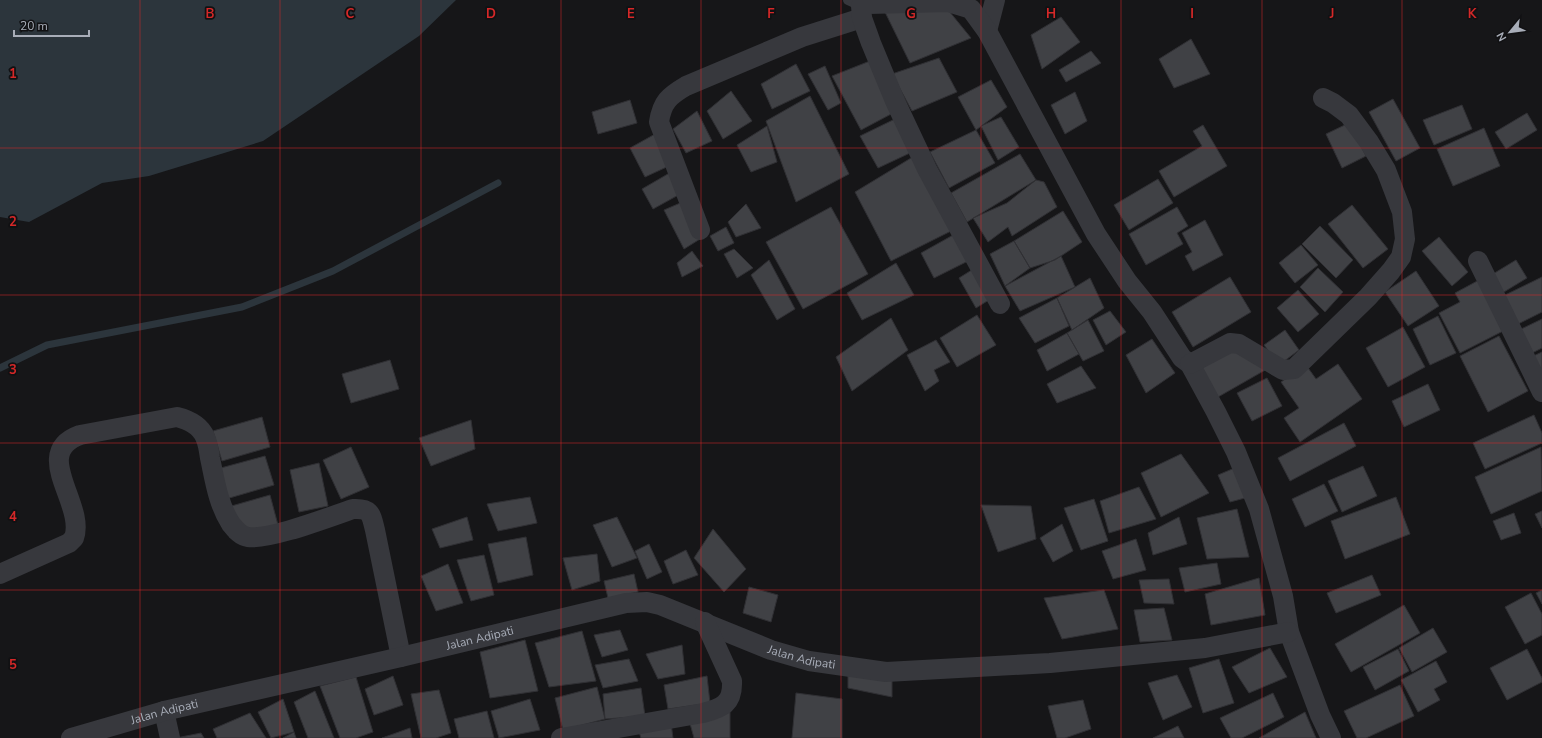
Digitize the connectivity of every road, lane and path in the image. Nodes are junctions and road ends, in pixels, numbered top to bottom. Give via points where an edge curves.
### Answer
1 (995, 0) edge
2 (857, 8) edge
3 (987, 31) junction
4 (1323, 98) dead end
5 (700, 230) dead end
6 (1478, 260) dead end
7 (1000, 304) dead end
8 (1190, 364) junction
9 (1542, 392) edge
10 (0, 574) edge
11 (705, 622) junction
12 (1288, 632) junction
13 (401, 657) junction
14 (164, 712) junction
15 (71, 738) edge
16 (170, 738) edge
17 (561, 738) edge
18 (1331, 738) edge

1 - 3 street
2 - 3 street via 948,2 970,9
2 - 5 street via 802,38 686,86 669,97 661,111 659,122
2 - 7 street via 895,101 927,169
3 - 8 street via 1096,234 1182,358
4 - 8 street via 1349,115 1386,170 1402,212 1405,239 1401,257 1368,297 1294,369 1283,370 1238,344 1230,343
6 - 9 street
8 - 12 street via 1236,452 1259,509 1283,596
10 - 13 street via 69,543 74,538 76,523 59,465 59,451 64,443 80,435 177,417 188,420 199,428 206,438 219,500 238,531 248,537 275,534 353,509 365,509 369,512 372,516
11 - 12 street, Jalan Adipati via 771,650 809,661 886,672 996,666 1205,648
11 - 13 street, Jalan Adipati via 660,605 647,602 626,603
11 - 17 street via 732,681 733,692 729,701 719,709 703,713
12 - 18 street
13 - 14 street, Jalan Adipati
14 - 15 street, Jalan Adipati
14 - 16 street

